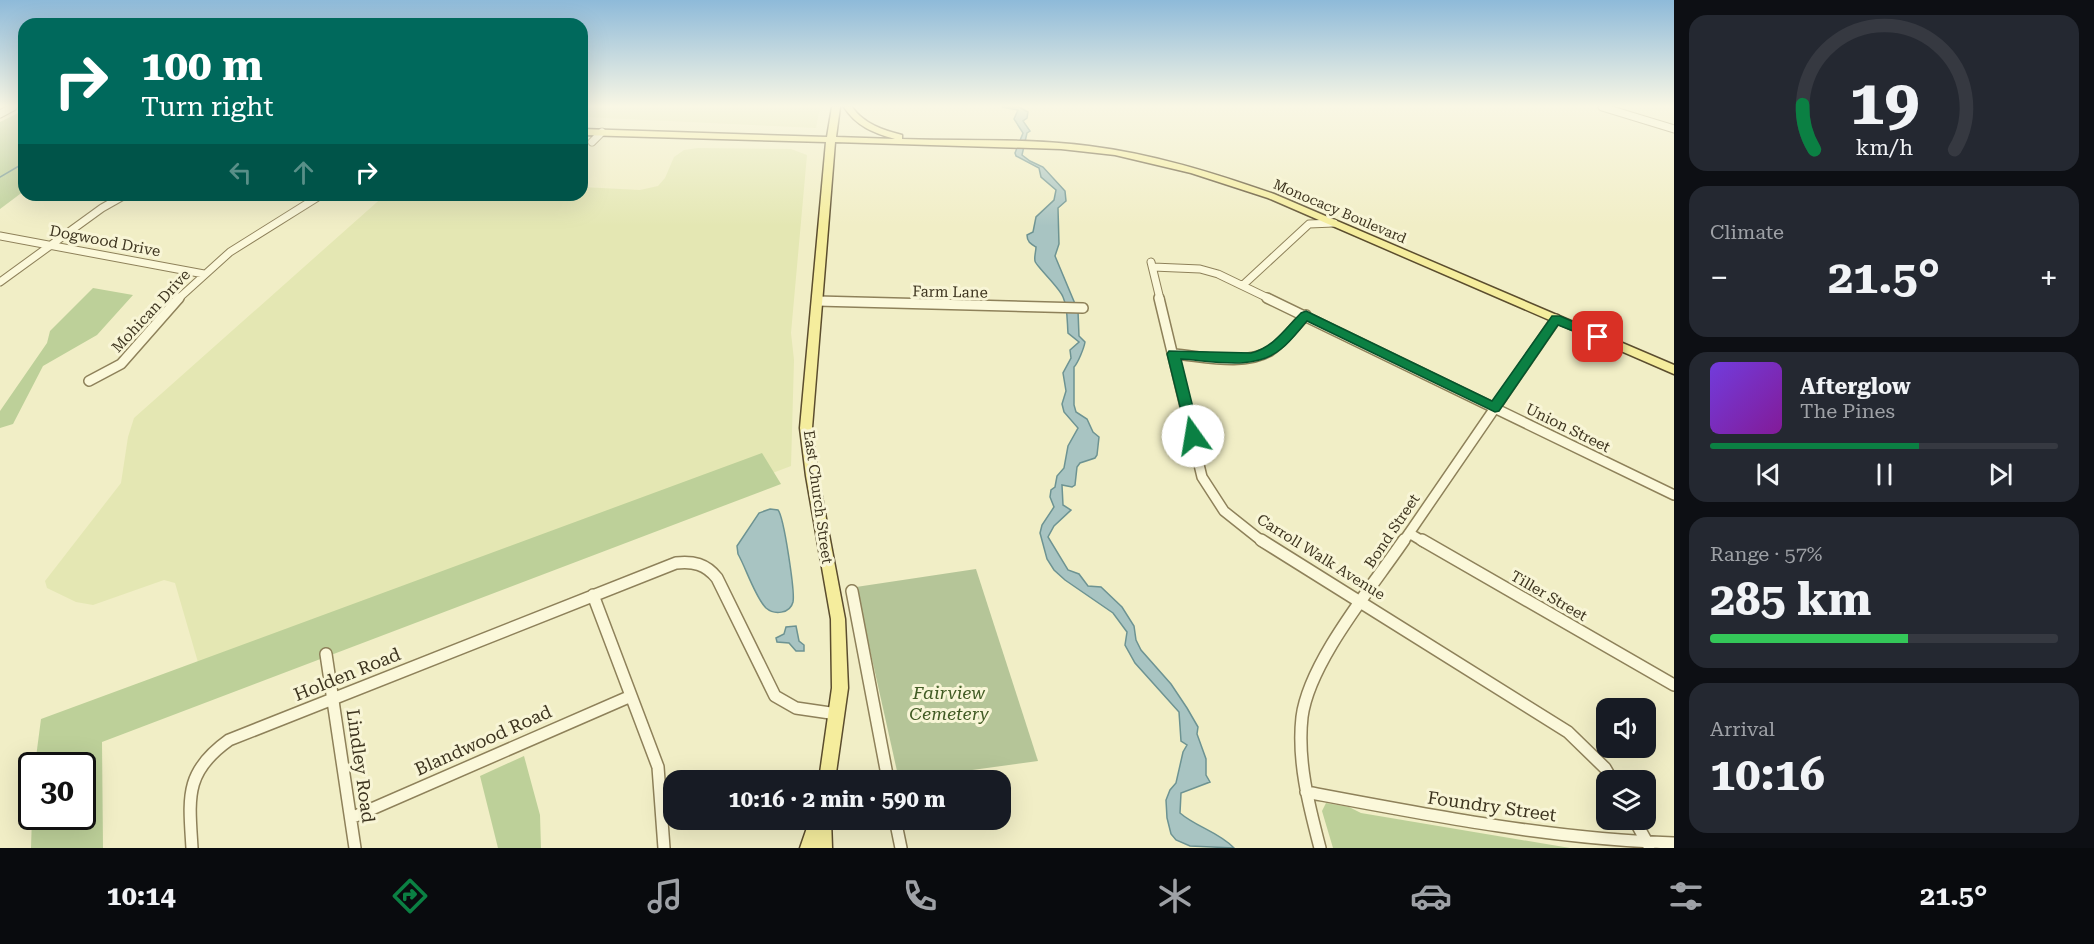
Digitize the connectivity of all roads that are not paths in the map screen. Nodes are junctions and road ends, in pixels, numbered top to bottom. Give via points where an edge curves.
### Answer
1 (830, 147) edge
2 (1069, 147) edge
3 (116, 201) edge
4 (312, 201) edge
5 (1305, 211) junction
6 (1334, 223) junction
7 (1309, 224) junction
8 (0, 236) edge
9 (51, 244) junction
10 (1152, 264) joint
11 (204, 274) junction
12 (0, 282) edge
13 (1243, 285) junction
14 (817, 301) junction
15 (1083, 309) dead end
16 (1306, 315) junction
17 (1556, 319) junction
18 (1173, 354) junction
19 (1674, 370) edge
20 (89, 381) dead end
21 (1495, 408) junction
22 (1674, 495) edge
23 (1409, 533) junction
24 (852, 591) dead end
25 (593, 595) junction
26 (1361, 603) junction
27 (326, 654) dead end
28 (1674, 685) edge
29 (631, 696) junction
30 (334, 700) junction
31 (837, 714) junction
32 (828, 770) edge
33 (886, 770) edge
34 (1606, 770) edge
35 (1306, 792) junction
36 (351, 818) junction
37 (814, 830) edge
38 (823, 830) edge
39 (897, 830) edge
40 (1640, 830) edge
41 (1674, 843) edge
42 (1649, 846) edge
43 (192, 848) edge
44 (355, 848) edge
45 (663, 848) edge
46 (808, 848) edge
47 (824, 848) edge
48 (901, 848) edge
49 (1320, 848) edge

1 - 14 main road, East Church Street
2 - 5 main road, Monocacy Boulevard via 1103,149 1189,168
3 - 9 street
4 - 11 street, Mohican Drive via 247,240
5 - 6 main road, Monocacy Boulevard
5 - 7 street
6 - 7 street
6 - 17 main road, Monocacy Boulevard
7 - 13 street
8 - 9 street, Dogwood Drive
9 - 11 street, Dogwood Drive
9 - 12 street
10 - 13 street, Union Street via 1200,269
10 - 18 street, Carroll Walk Avenue
11 - 20 street, Mohican Drive via 121,364
13 - 16 street, Union Street
14 - 15 street, Farm Lane
14 - 31 main road, East Church Street via 806,428 838,619
16 - 18 street via 1264,354
16 - 21 street, Union Street
17 - 19 main road, Monocacy Boulevard
17 - 21 street, Bond Street
18 - 26 street, Carroll Walk Avenue via 1202,477 1220,504 1267,545
21 - 22 street, Union Street
21 - 23 street, Bond Street
23 - 26 street, Bond Street
23 - 28 street, Tiller Street
24 - 33 street
25 - 29 street
25 - 30 street, Holden Road
25 - 31 street, Holden Road via 676,563 705,565 717,578 775,696 789,707
26 - 34 street, Carroll Walk Avenue via 1568,732
26 - 35 street, Bond Street via 1327,652 1306,698 1302,741
27 - 30 street, Lindley Road
29 - 36 street, Blandwood Road
29 - 45 street via 659,773
30 - 36 street, Lindley Road
30 - 43 street, Holden Road via 239,735 206,758 191,783
31 - 32 main road, East Church Street
35 - 42 street, Foundry Street via 1434,816
35 - 49 street, Bond Street
36 - 44 street, Lindley Road
37 - 46 main road
38 - 47 main road
39 - 48 street
40 - 42 street
41 - 42 street, Foundry Street

